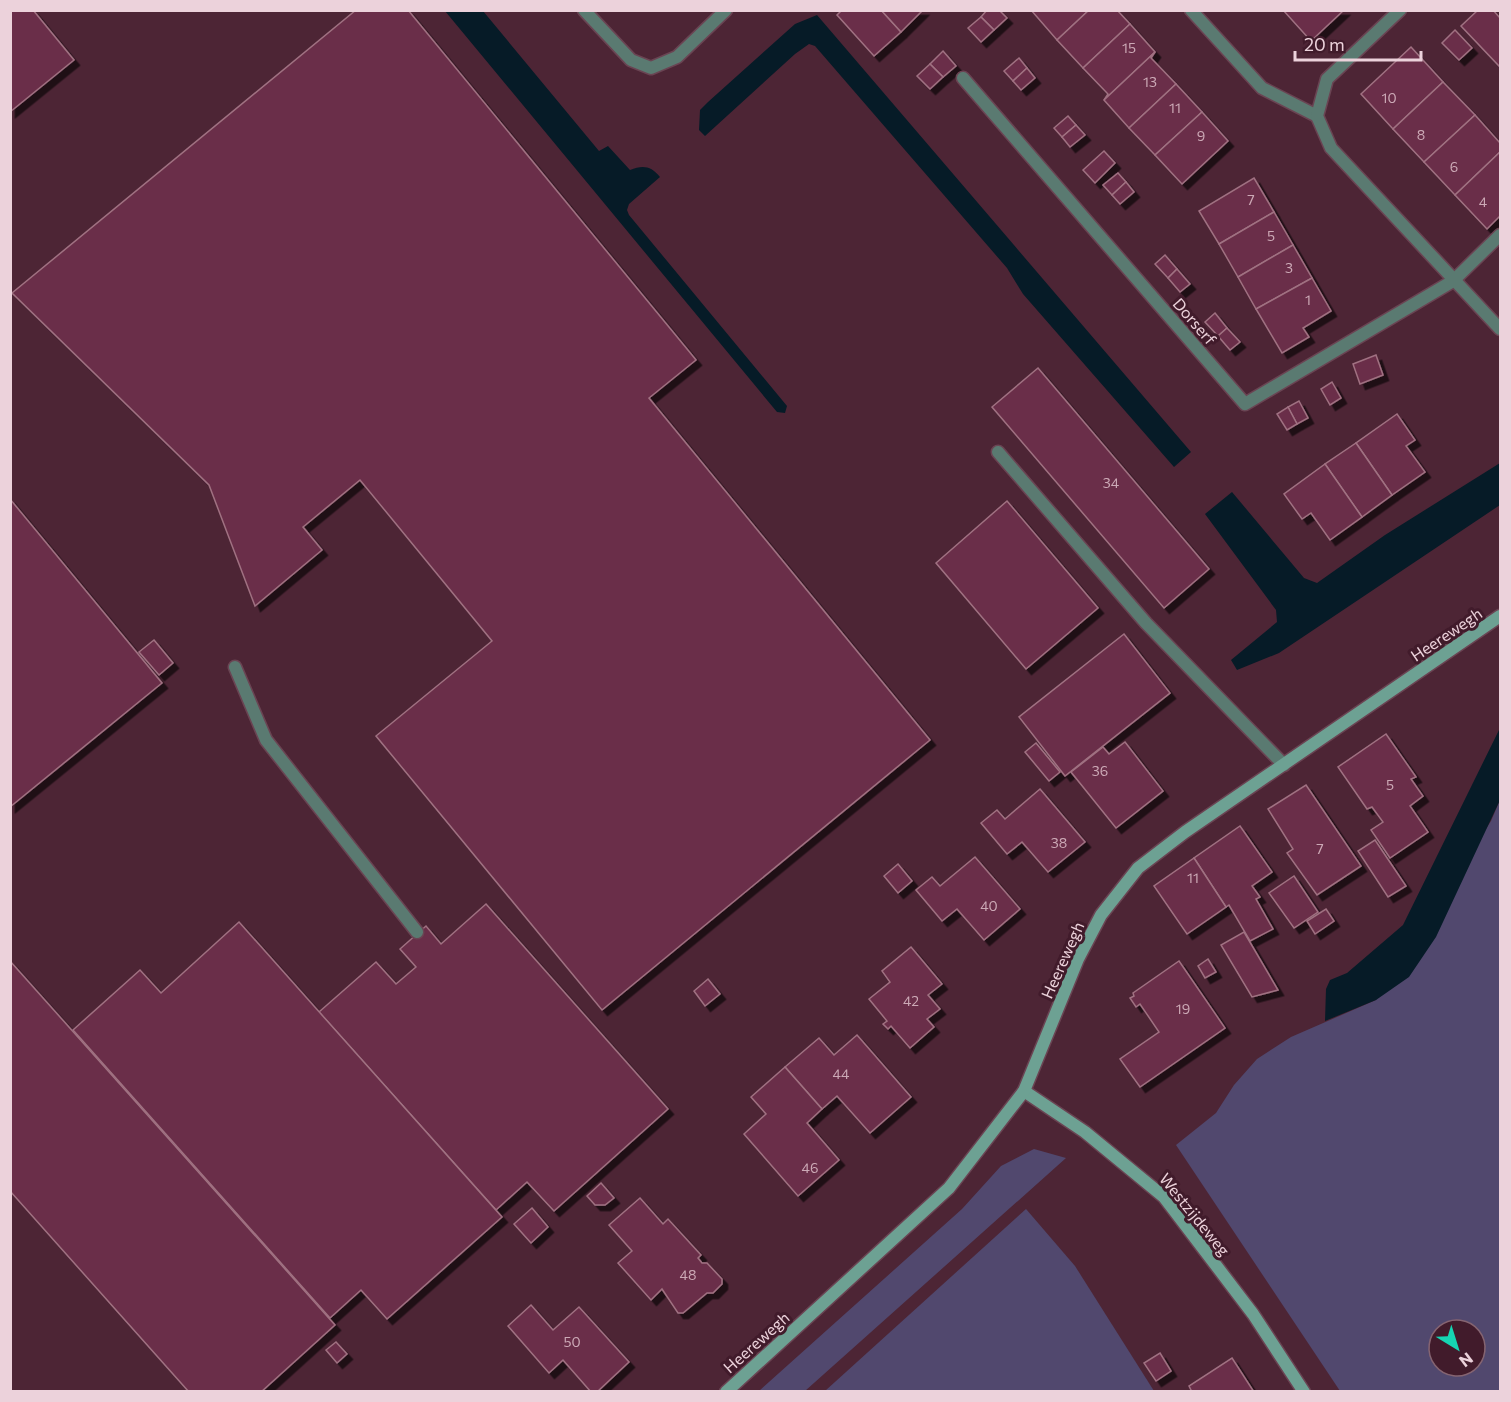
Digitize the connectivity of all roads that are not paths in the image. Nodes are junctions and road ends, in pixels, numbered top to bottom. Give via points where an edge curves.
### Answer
1 (584, 10) edge
2 (726, 10) edge
3 (1191, 10) edge
4 (1400, 10) edge
5 (963, 78) dead end
6 (1317, 116) junction
7 (1500, 236) edge
8 (1453, 281) junction
9 (1500, 329) edge
10 (998, 452) dead end
11 (1500, 616) edge
12 (235, 666) dead end
13 (1284, 765) junction
14 (417, 932) dead end
15 (1024, 1091) junction
16 (726, 1392) edge
17 (1304, 1392) edge

1 - 2 street via 631,60 651,68 677,57
3 - 6 street via 1262,88
4 - 6 street via 1328,79
5 - 8 street, Dorserf via 1245,404
6 - 8 street via 1331,148
7 - 8 street, Dorserf
8 - 9 street
10 - 13 street via 1146,622
11 - 13 street, Heerewegh
12 - 14 street via 266,740
13 - 15 street, Heerewegh via 1138,868 1101,915 1078,959
15 - 16 street, Heerewegh via 949,1188
15 - 17 street, Westzijdeweg via 1085,1132 1164,1197 1253,1314

